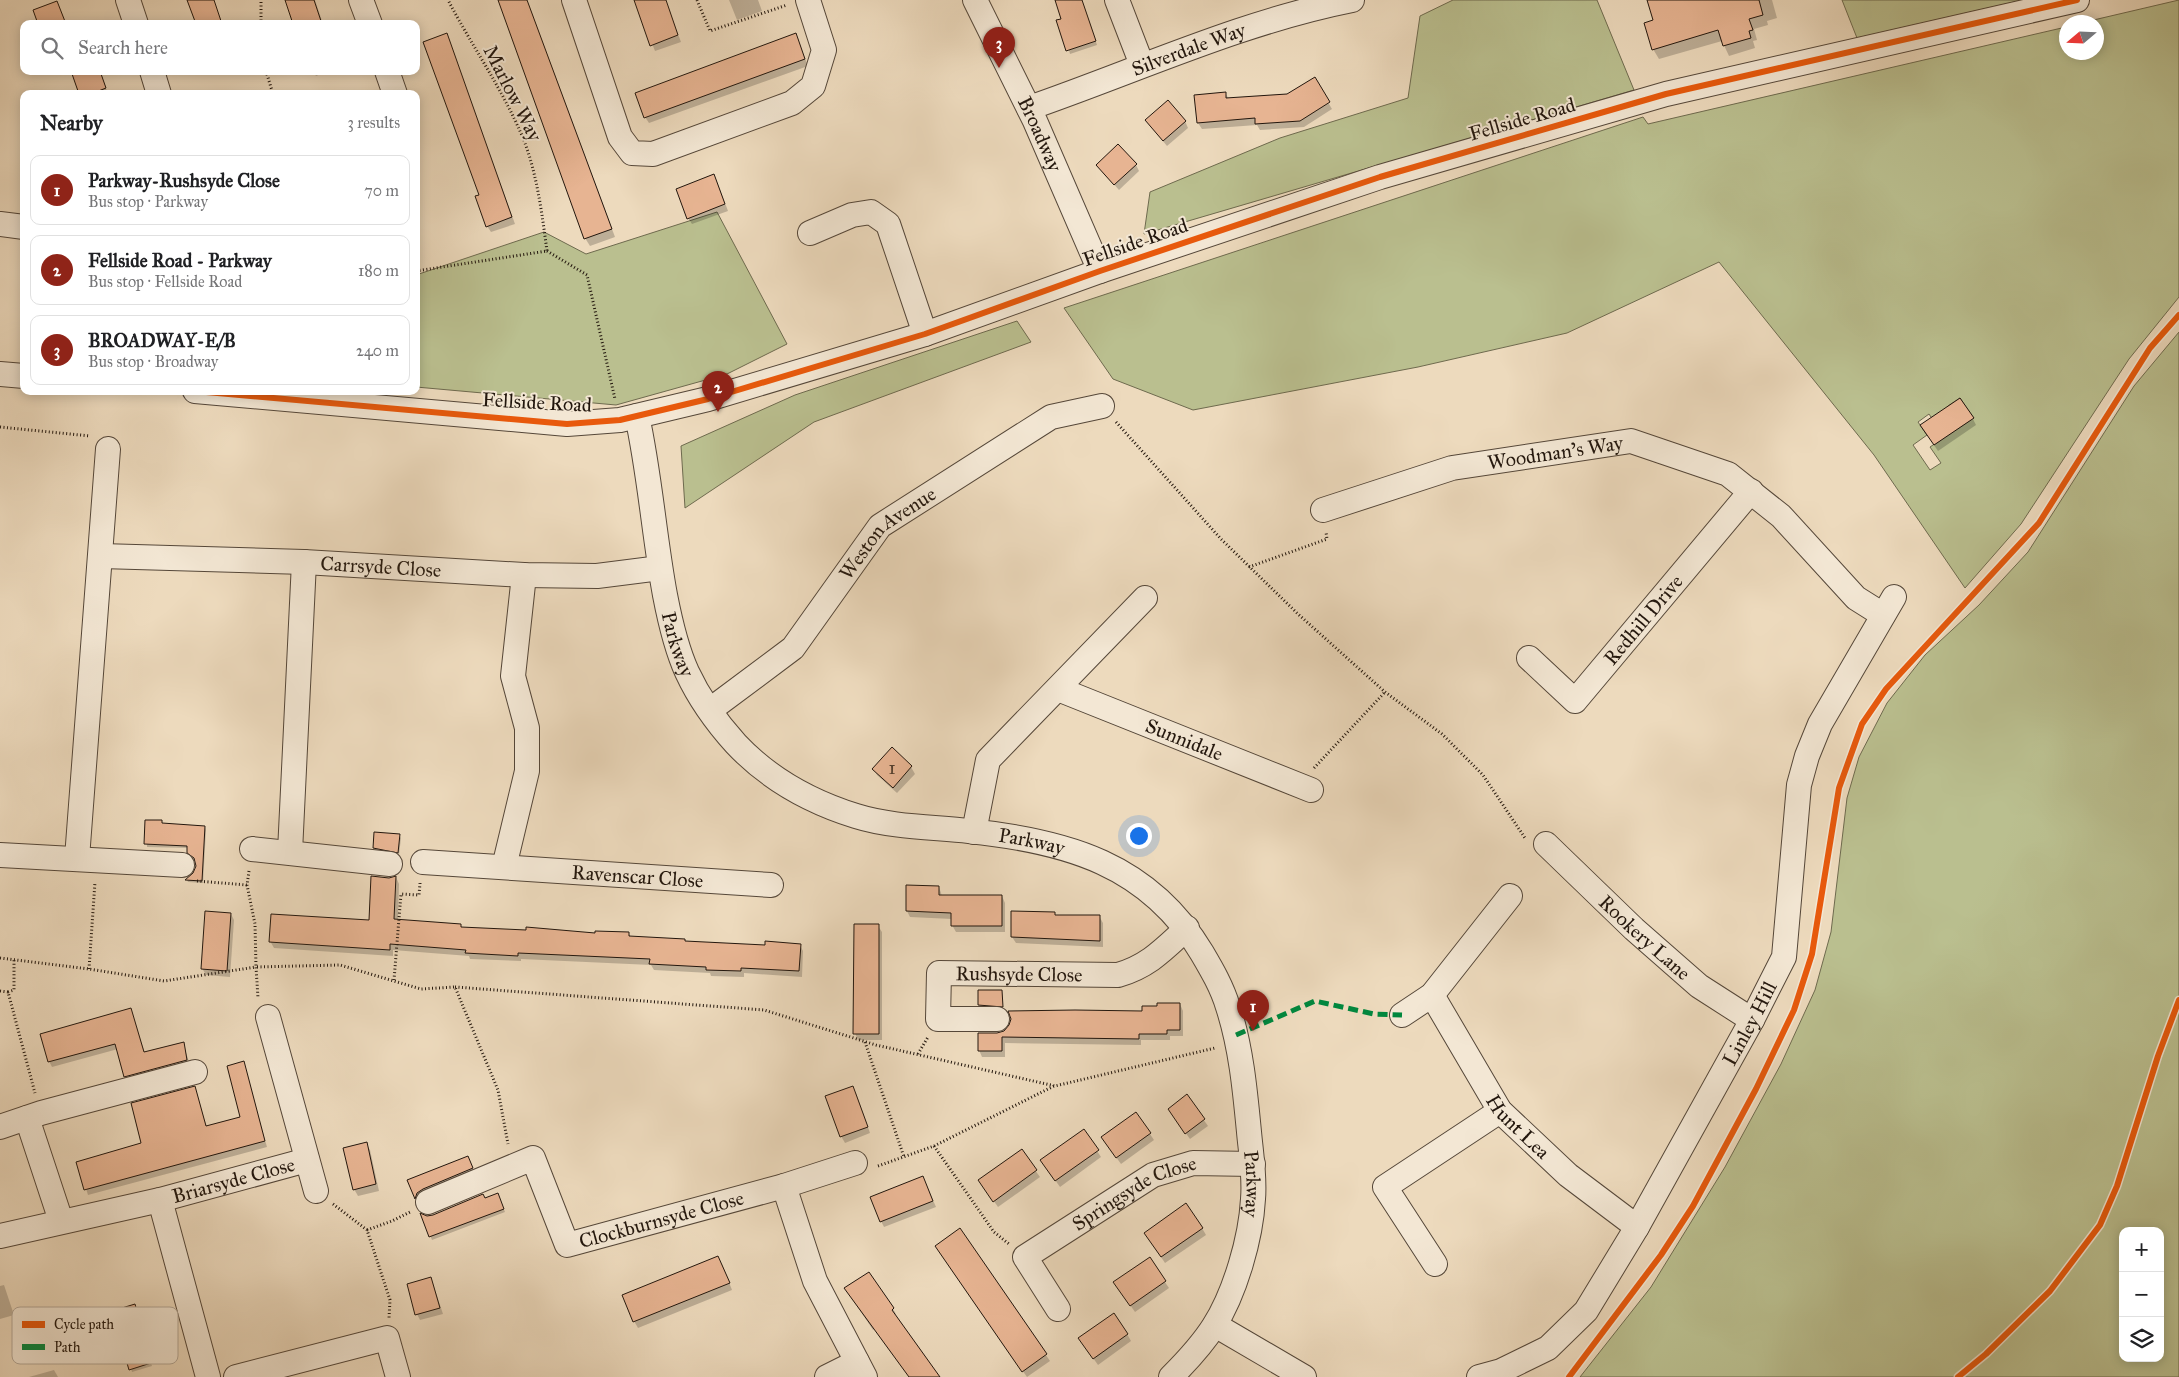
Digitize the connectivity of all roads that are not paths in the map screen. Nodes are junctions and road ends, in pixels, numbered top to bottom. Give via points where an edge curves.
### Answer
1 (128, 0) edge
2 (361, 0) edge
3 (574, 0) edge
4 (975, 0) edge
5 (1117, 0) edge
6 (1352, 0) edge
7 (2077, 0) edge
8 (800, 2) edge
9 (1311, 4) edge
10 (135, 20) edge
11 (368, 20) edge
12 (1142, 65) junction
13 (153, 75) edge
14 (388, 75) edge
15 (158, 90) edge
16 (394, 90) edge
17 (1029, 108) junction
18 (0, 224) edge
19 (20, 226) edge
20 (810, 233) dead end
21 (1100, 270) junction
22 (925, 334) junction
23 (0, 374) edge
24 (20, 376) edge
25 (240, 395) edge
26 (1102, 406) road end
27 (629, 418) junction
28 (108, 449) road end
29 (1751, 490) junction
30 (1323, 510) road end
31 (101, 556) junction
32 (304, 562) junction
33 (660, 568) junction
34 (524, 575) junction
35 (1145, 598) dead end
36 (1889, 606) joint
37 (1530, 658) dead end
38 (1058, 689) junction
39 (710, 710) junction
40 (1305, 787) road end
41 (974, 832) junction
42 (1546, 844) road end
43 (252, 849) road end
44 (290, 852) junction
45 (0, 855) edge
46 (87, 859) junction
47 (423, 862) road end
48 (390, 864) dead end
49 (182, 865) road end
50 (504, 867) junction
51 (771, 885) dead end
52 (1510, 896) dead end
53 (1187, 928) junction
54 (1432, 995) junction
55 (1402, 1015) dead end
56 (268, 1018) road end
57 (997, 1019) dead end
58 (1752, 1020) junction
59 (196, 1072) dead end
60 (1500, 1111) junction
61 (34, 1116) junction
62 (0, 1127) edge
63 (307, 1160) junction
64 (855, 1163) road end
65 (1252, 1164) junction
66 (784, 1186) junction
67 (316, 1191) road end
68 (160, 1200) junction
69 (428, 1202) road end
70 (61, 1222) junction
71 (1637, 1227) junction
72 (0, 1236) edge
73 (1435, 1264) dead end
74 (1058, 1309) dead end
75 (1215, 1325) junction
76 (861, 1369) edge
77 (208, 1377) edge
78 (236, 1377) edge
79 (398, 1377) edge
80 (828, 1377) edge
81 (1170, 1377) edge
82 (1304, 1377) edge
83 (1479, 1377) edge

1 - 10 street
2 - 11 street
3 - 8 street via 620,137 632,153 653,154 792,103 813,86 824,50
4 - 17 street, Broadway
5 - 12 street
6 - 9 street, Silverdale Way
7 - 21 street, Fellside Road via 1666,94 1380,177
9 - 12 street, Silverdale Way
12 - 17 street, Silverdale Way
13 - 15 street
14 - 16 street
17 - 21 street, Broadway
18 - 19 street
20 - 22 street via 852,215 871,212 888,224
21 - 22 street, Fellside Road
22 - 27 street, Fellside Road via 708,399
23 - 24 street
25 - 27 street, Fellside Road via 567,424
26 - 39 street, Weston Avenue via 1051,417 880,526 793,648
27 - 33 street, Parkway
28 - 31 street
29 - 30 street, Woodman's Way via 1728,474 1631,441 1452,468
29 - 36 street, Woodman's Way via 1781,516 1856,598
29 - 37 street, Redhill Drive via 1575,700
31 - 32 street, Carrsyde Close
31 - 46 street
32 - 34 street, Carrsyde Close
32 - 44 street
33 - 34 street, Carrsyde Close via 598,576
33 - 39 street, Parkway via 686,670
34 - 50 street via 513,676 526,728 527,771
35 - 38 street
36 - 58 street, Linley Hill via 1820,724 1807,756 1799,785 1784,957
38 - 40 street, Sunnidale
38 - 41 street via 988,760
39 - 41 street, Parkway via 735,743 755,762 792,788 857,816
41 - 53 street, Parkway via 1041,842 1078,852 1111,866 1166,905
42 - 58 street, Rookery Lane via 1634,929 1700,986
43 - 44 street
44 - 48 street
45 - 46 street
46 - 49 street
47 - 50 street, Ravenscar Close
50 - 51 street, Ravenscar Close
52 - 54 street
53 - 57 street, Rushsyde Close via 1147,963 1118,975 939,973 938,1019
53 - 65 street, Parkway via 1218,980 1238,1041
54 - 55 street
54 - 60 street, Hunt Lea
56 - 63 street
58 - 71 street, Linley Hill
59 - 61 street
60 - 71 street, Hunt Lea via 1568,1175
60 - 73 street via 1385,1187
61 - 62 street
61 - 70 street
63 - 67 street
63 - 68 street, Briarsyde Close
64 - 66 street, Clockburnsyde Close
65 - 74 street, Springsyde Close via 1193,1163 1153,1175 1025,1257
65 - 75 street, Parkway via 1249,1232 1238,1275
66 - 69 street, Clockburnsyde Close via 567,1245 533,1158
66 - 76 street via 815,1281
68 - 70 street, Briarsyde Close
68 - 77 street, Briarsyde Close
70 - 72 street, Briarsyde Close
71 - 83 street, Linley Hill via 1586,1310 1548,1348 1501,1371
75 - 81 street, Parkway
75 - 82 street
76 - 80 street
78 - 79 street via 387,1338

